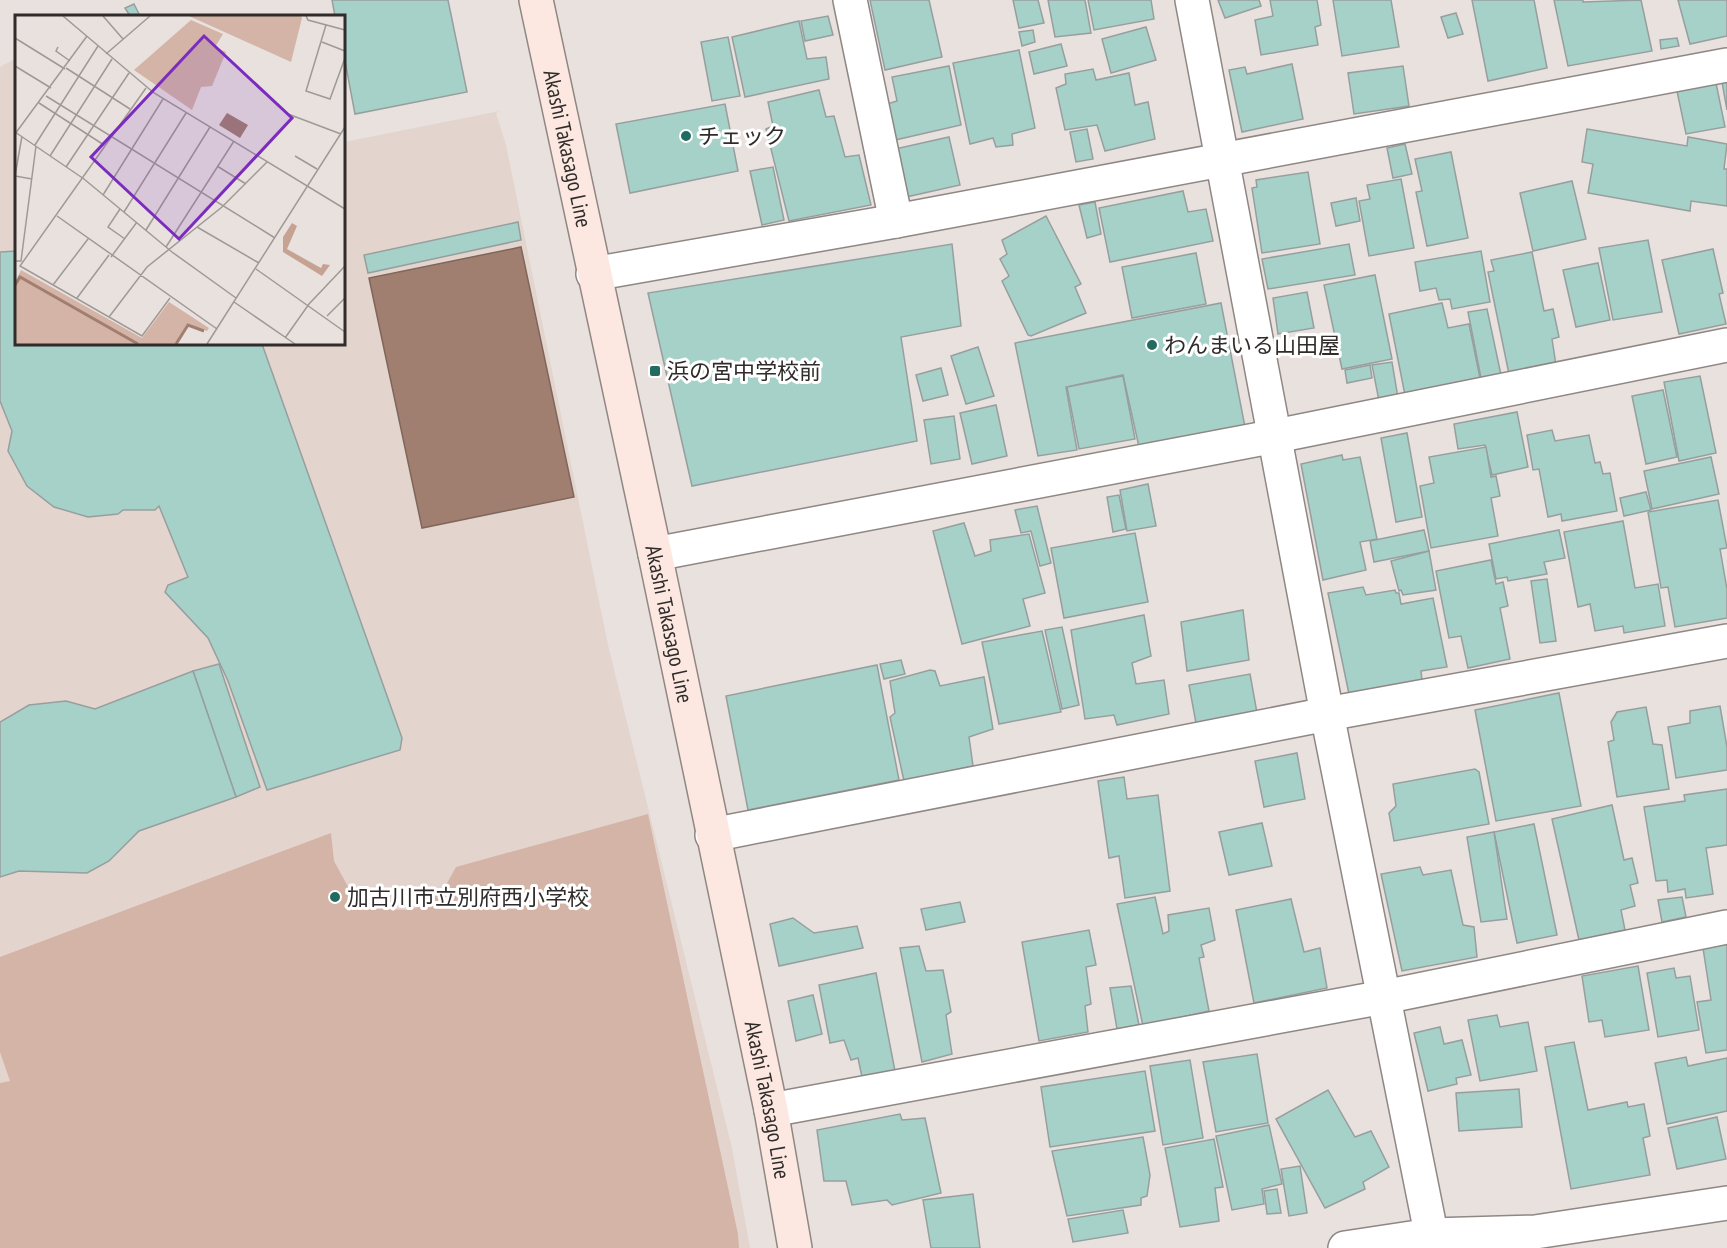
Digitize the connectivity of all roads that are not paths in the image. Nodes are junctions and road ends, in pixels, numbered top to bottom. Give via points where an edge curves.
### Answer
1 (536, 0) edge
2 (850, 0) edge
3 (1192, 0) edge
4 (1727, 65) edge
5 (1223, 160) junction
6 (896, 221) junction
7 (593, 274) junction
8 (1727, 345) edge
9 (1276, 436) junction
10 (655, 554) junction
11 (1727, 640) edge
12 (1327, 714) junction
13 (712, 835) junction
14 (1727, 927) edge
15 (1384, 997) junction
16 (771, 1110) junction
17 (1727, 1203) edge
18 (1536, 1240) edge
19 (1432, 1242) edge
20 (795, 1248) edge
21 (1345, 1248) edge

1 - 7 main road, Akashi Takasago Line
2 - 6 street
3 - 5 street
4 - 5 street
5 - 6 street
5 - 9 street
6 - 7 street
7 - 10 main road, Akashi Takasago Line
8 - 9 street
9 - 10 street
9 - 12 street
10 - 13 main road, Akashi Takasago Line
11 - 12 street
12 - 13 street
12 - 15 street
13 - 16 main road, Akashi Takasago Line
14 - 15 street
15 - 16 street
15 - 19 street
16 - 20 main road, Akashi Takasago Line
17 - 18 street
18 - 19 street
19 - 21 street

